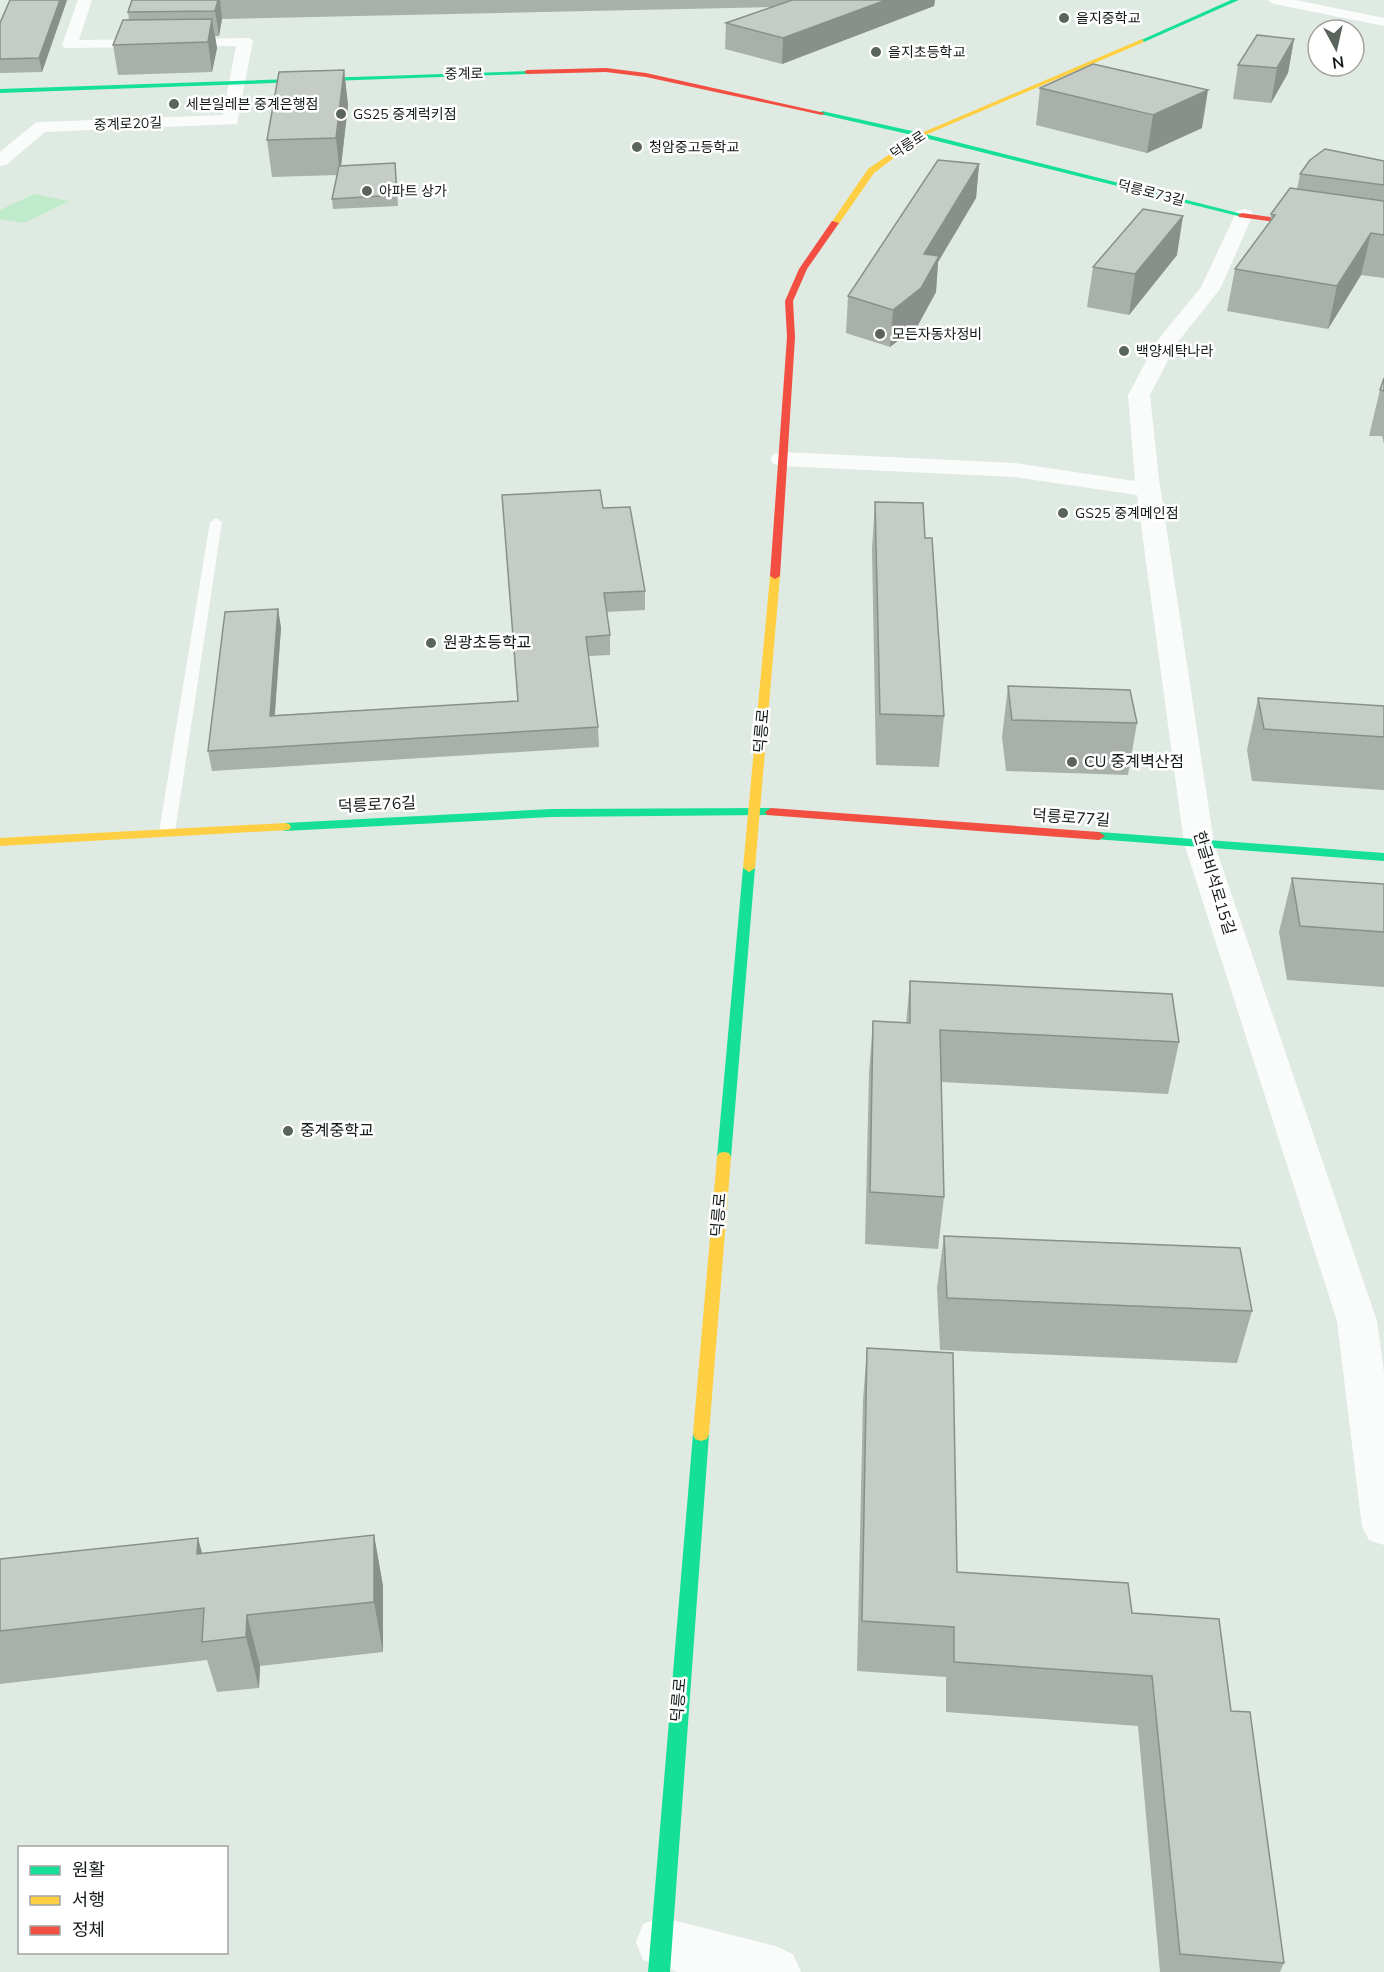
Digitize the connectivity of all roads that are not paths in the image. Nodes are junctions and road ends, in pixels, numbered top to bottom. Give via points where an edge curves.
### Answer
1 (85, 0) edge
2 (1236, 0) edge
3 (1274, 0) edge
4 (1384, 22) edge
5 (238, 82) junction
6 (0, 91) edge
7 (921, 135) junction
8 (0, 161) edge
9 (1244, 215) junction
10 (1384, 235) edge
11 (782, 459) junction
12 (1150, 490) junction
13 (216, 522) dead end
14 (755, 812) junction
15 (166, 832) junction
16 (0, 842) edge
17 (1199, 843) junction
18 (1384, 857) edge
19 (1384, 1527) edge
20 (660, 1957) edge
21 (775, 1972) edge

1 - 5 street via 70,45 245,41
2 - 7 main road, 덕릉로
3 - 4 street
5 - 6 main road, 중계로
5 - 7 main road, 중계로 via 606,70 646,75
5 - 8 street, 중계로20길 via 231,120 41,127
7 - 9 main road, 덕릉로73길
7 - 11 main road, 덕릉로 via 871,171 803,268 789,301 791,337
9 - 10 main road, 덕릉로73길
9 - 12 street, 한글비석로15길 via 1210,289 1167,341 1139,395
11 - 12 street via 1015,470
11 - 14 main road, 덕릉로
12 - 17 street, 한글비석로15길
13 - 15 lane
14 - 15 main road, 덕릉로76길 via 551,813
14 - 17 main road, 덕릉로77길
14 - 20 main road, 덕릉로
15 - 16 main road, 덕릉로76길
17 - 18 main road, 덕릉로77길
17 - 19 street, 한글비석로15길 via 1357,1321
20 - 21 street

